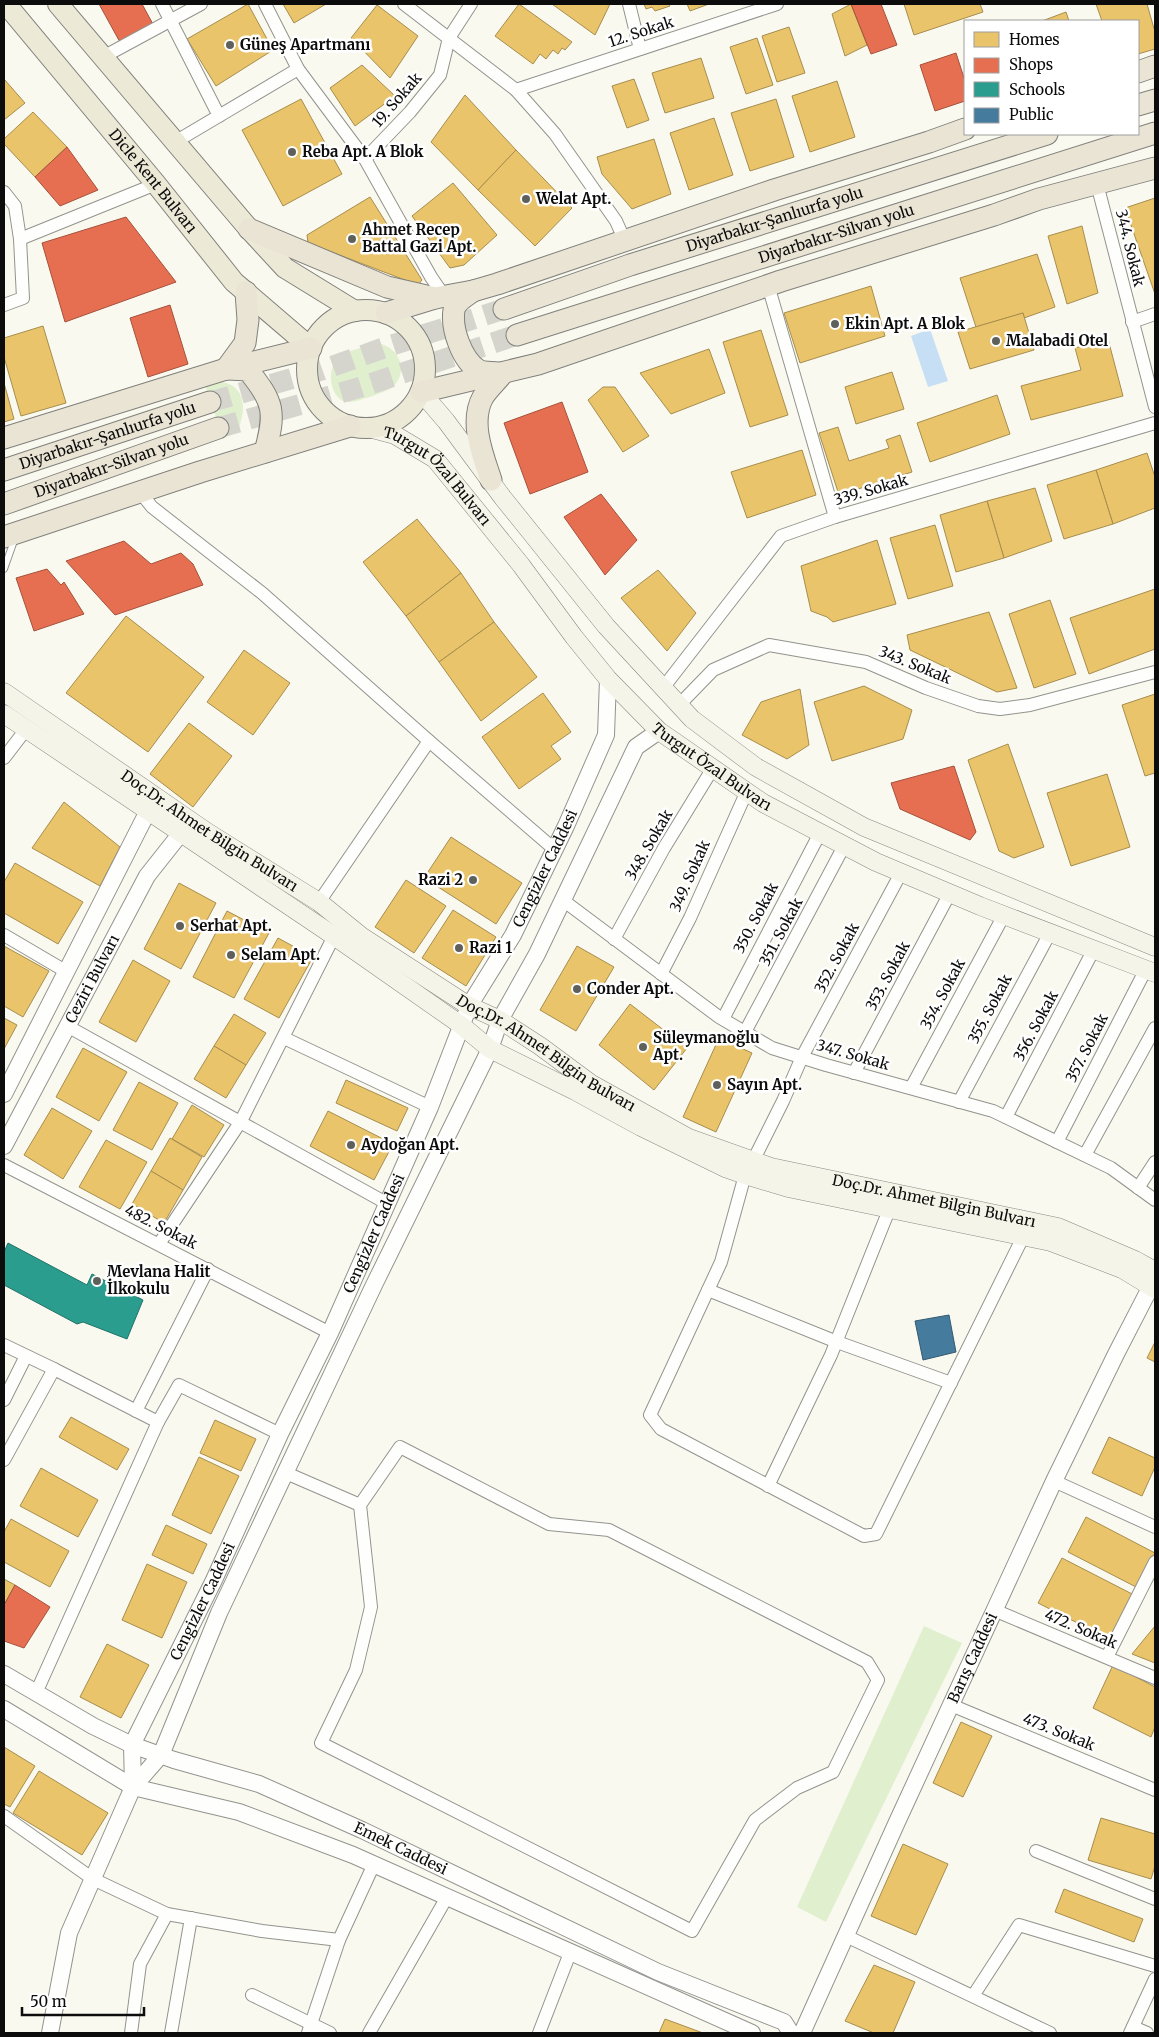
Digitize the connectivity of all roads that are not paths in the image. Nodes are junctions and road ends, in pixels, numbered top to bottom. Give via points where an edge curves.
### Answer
1 (6, 4) edge
2 (58, 4) edge
3 (162, 4) edge
4 (201, 4) edge
5 (265, 4) edge
6 (404, 4) edge
7 (471, 4) edge
8 (629, 4) edge
9 (777, 4) edge
10 (172, 21) junction
11 (449, 38) junction
12 (640, 49) junction
13 (103, 57) junction
14 (1155, 66) edge
15 (298, 69) junction
16 (1139, 72) edge
17 (516, 90) junction
18 (1155, 100) edge
19 (1139, 105) edge
20 (219, 116) junction
21 (964, 129) edge
22 (1155, 132) edge
23 (1044, 135) edge
24 (1155, 139) edge
25 (175, 142) junction
26 (1106, 148) junction
27 (365, 159) junction
28 (1155, 168) edge
29 (156, 184) junction
30 (1097, 184) junction
31 (4, 192) edge
32 (249, 229) junction
33 (20, 239) junction
34 (625, 241) junction
35 (768, 285) junction
36 (473, 291) junction
37 (246, 292) junction
38 (440, 297) junction
39 (4, 305) edge
40 (504, 308) tunnel mouth
41 (355, 311) junction
42 (386, 313) junction
43 (1155, 314) edge
44 (1132, 322) junction
45 (517, 335) tunnel mouth
46 (311, 348) junction
47 (226, 369) junction
48 (503, 373) junction
49 (421, 392) junction
50 (210, 402) tunnel mouth
51 (1155, 407) edge
52 (1155, 423) edge
53 (360, 427) junction
54 (218, 428) tunnel mouth
55 (4, 438) edge
56 (265, 452) junction
57 (4, 470) edge
58 (491, 480) junction
59 (140, 492) junction
60 (4, 504) edge
61 (835, 518) junction
62 (10, 535) edge
63 (4, 569) edge
64 (1155, 672) edge
65 (608, 679) junction
66 (663, 688) junction
67 (4, 692) edge
68 (679, 705) junction
69 (4, 714) edge
70 (27, 728) junction
71 (658, 731) junction
72 (428, 741) junction
73 (4, 758) edge
74 (713, 768) junction
75 (746, 791) junction
76 (154, 806) junction
77 (187, 828) junction
78 (820, 833) junction
79 (844, 846) junction
80 (554, 849) junction
81 (901, 873) junction
82 (950, 893) junction
83 (564, 901) junction
84 (319, 902) junction
85 (1004, 915) junction
86 (1050, 933) junction
87 (4, 935) edge
88 (334, 936) junction
89 (614, 939) junction
90 (1155, 946) edge
91 (1094, 949) junction
92 (1151, 971) edge
93 (67, 972) junction
94 (661, 974) junction
95 (469, 1006) junction
96 (500, 1020) junction
97 (723, 1020) junction
98 (461, 1025) junction
99 (67, 1026) junction
100 (1155, 1028) edge
101 (745, 1032) junction
102 (284, 1038) junction
103 (490, 1049) junction
104 (802, 1057) junction
105 (854, 1073) junction
106 (910, 1088) junction
107 (4, 1094) edge
108 (959, 1102) junction
109 (430, 1107) junction
110 (1006, 1117) junction
111 (241, 1121) junction
112 (1057, 1142) junction
113 (4, 1146) edge
114 (1085, 1156) junction
115 (1155, 1162) edge
116 (4, 1164) edge
117 (749, 1168) junction
118 (1138, 1188) junction
119 (1155, 1200) edge
120 (388, 1204) junction
121 (889, 1210) junction
122 (1024, 1237) junction
123 (159, 1244) junction
124 (208, 1269) junction
125 (1154, 1282) edge
126 (708, 1290) junction
127 (330, 1333) junction
128 (836, 1342) junction
129 (4, 1345) edge
130 (26, 1356) junction
131 (54, 1369) junction
132 (951, 1383) junction
133 (4, 1400) edge
134 (136, 1411) junction
135 (158, 1422) junction
136 (280, 1434) junction
137 (4, 1460) edge
138 (286, 1473) junction
139 (1054, 1481) junction
140 (768, 1486) junction
141 (360, 1504) junction
142 (1155, 1527) edge
143 (1155, 1562) edge
144 (994, 1610) junction
145 (1107, 1658) junction
146 (4, 1674) edge
147 (1155, 1678) edge
148 (36, 1693) junction
149 (951, 1705) junction
150 (4, 1709) edge
151 (132, 1745) junction
152 (161, 1755) junction
153 (133, 1787) junction
154 (1155, 1790) edge
155 (4, 1816) edge
156 (1036, 1851) dead end
157 (374, 1864) junction
158 (93, 1879) junction
159 (447, 1897) junction
160 (1155, 1900) edge
161 (167, 1914) junction
162 (191, 1918) junction
163 (846, 1936) junction
164 (339, 1940) junction
165 (570, 1953) junction
166 (1155, 1966) edge
167 (1155, 1979) edge
168 (252, 1995) dead end
169 (973, 1996) junction
170 (310, 2029) edge
171 (1131, 2030) edge
172 (50, 2033) edge
173 (131, 2033) edge
174 (171, 2033) edge
175 (330, 2033) edge
176 (370, 2033) edge
177 (539, 2033) edge
178 (752, 2033) edge
179 (791, 2033) edge
180 (802, 2033) edge
181 (1050, 2033) edge
182 (1146, 2033) edge

1 - 29 main road, Dicle Kent Bulvarı
2 - 13 main road
3 - 10 street
4 - 10 street
5 - 15 street
6 - 11 street
7 - 11 street, 19. Sokak
8 - 12 street
9 - 12 street, 12. Sokak
10 - 13 street
10 - 20 street
11 - 17 street
11 - 27 street, 19. Sokak via 440,75
12 - 17 street, 12. Sokak
13 - 25 main road
14 - 16 highway
15 - 20 street
15 - 27 street
17 - 34 street via 555,134 616,221
18 - 19 highway
20 - 25 street
21 - 34 highway
22 - 26 highway, Diyarbakır-Silvan yolu
23 - 40 highway, Diyarbakır-Şanlıurfa yolu
24 - 26 highway
25 - 32 main road
26 - 45 highway, Diyarbakır-Silvan yolu
27 - 38 street
28 - 30 highway
29 - 33 street
29 - 37 main road, Dicle Kent Bulvarı via 234,282
30 - 35 highway via 1039,199
30 - 44 street, 344. Sokak
31 - 33 street via 15,206
32 - 38 highway via 387,287
32 - 41 main road via 285,268
33 - 39 street via 23,298
34 - 36 highway
35 - 48 highway
35 - 61 street
36 - 38 highway
36 - 48 highway via 454,309 456,337 467,360 479,371
37 - 46 main road, Dicle Kent Bulvarı
37 - 47 highway via 248,320 245,343
38 - 42 highway
41 - 42 main road
41 - 46 main road via 337,318 321,331
42 - 49 main road via 409,328 423,351 425,378
43 - 44 street
44 - 51 street, 344. Sokak
46 - 47 highway
46 - 53 main road via 307,364 313,395 322,409 335,419
47 - 55 highway
47 - 56 highway via 248,370 271,404 272,420
48 - 49 highway
48 - 58 highway via 483,398 478,418 478,443
49 - 53 main road via 402,416 389,424
49 - 58 main road, Turgut Özal Bulvarı
50 - 57 highway, Diyarbakır-Şanlıurfa yolu
52 - 61 street, 339. Sokak
53 - 56 highway
53 - 65 main road, Turgut Özal Bulvarı via 395,435 435,459
54 - 60 highway, Diyarbakır-Silvan yolu
56 - 59 highway
58 - 66 main road, Turgut Özal Bulvarı via 606,626
59 - 62 highway
59 - 72 street via 152,506 262,593
61 - 66 street, 339. Sokak via 781,536
62 - 63 lane
64 - 68 street, 343. Sokak via 1000,710 926,688 866,662 770,645 713,670
65 - 71 main road, Turgut Özal Bulvarı
65 - 80 street, Cengizler Caddesi via 606,735
66 - 68 main road, Turgut Özal Bulvarı
67 - 76 main road, Doç.Dr. Ahmet Bilgin Bulvarı
68 - 90 main road, Turgut Özal Bulvarı via 692,719 756,767 864,828
69 - 70 main road, Doç.Dr. Ahmet Bilgin Bulvarı
70 - 73 street
70 - 76 main road, Doç.Dr. Ahmet Bilgin Bulvarı
71 - 74 main road, Turgut Özal Bulvarı
71 - 83 street, Cengizler Caddesi via 636,747
72 - 80 street
72 - 84 street
74 - 75 main road, Turgut Özal Bulvarı
74 - 89 street, 348. Sokak
75 - 78 main road, Turgut Özal Bulvarı
75 - 94 street, 349. Sokak via 690,918
76 - 77 main road, Doç.Dr. Ahmet Bilgin Bulvarı
76 - 93 street, Ceziri Bulvarı
77 - 84 main road, Doç.Dr. Ahmet Bilgin Bulvarı
77 - 88 main road, Doç.Dr. Ahmet Bilgin Bulvarı
77 - 99 street, Ceziri Bulvarı via 147,876
78 - 79 main road, Turgut Özal Bulvarı
78 - 97 street, 350. Sokak
79 - 81 main road, Turgut Özal Bulvarı
79 - 101 street, 351. Sokak
80 - 95 street, Cengizler Caddesi via 513,935
81 - 82 main road, Turgut Özal Bulvarı
81 - 104 street, 352. Sokak
82 - 85 main road, Turgut Özal Bulvarı
82 - 105 street, 353. Sokak
83 - 89 street, 347. Sokak
83 - 96 street, Cengizler Caddesi
84 - 95 main road, Doç.Dr. Ahmet Bilgin Bulvarı via 361,936
85 - 86 main road, Turgut Özal Bulvarı
85 - 106 street, 354. Sokak
86 - 91 main road, Turgut Özal Bulvarı
86 - 108 street, 355. Sokak
87 - 93 street
88 - 98 main road, Doç.Dr. Ahmet Bilgin Bulvarı
88 - 102 street
89 - 94 street, 347. Sokak
91 - 92 main road, Turgut Özal Bulvarı
91 - 110 street, 356. Sokak
92 - 112 street, 357. Sokak
93 - 107 street, Ceziri Bulvarı
94 - 97 street, 347. Sokak
95 - 96 main road, Doç.Dr. Ahmet Bilgin Bulvarı
95 - 98 street, Cengizler Caddesi
96 - 103 street, Cengizler Caddesi
96 - 117 main road, Doç.Dr. Ahmet Bilgin Bulvarı via 590,1083
97 - 101 street, 347. Sokak
98 - 103 main road, Doç.Dr. Ahmet Bilgin Bulvarı
98 - 109 street, Cengizler Caddesi
99 - 111 street
99 - 113 street, Ceziri Bulvarı
100 - 114 street
101 - 104 street, 347. Sokak via 772,1048
102 - 109 street
102 - 111 street
103 - 117 main road, Doç.Dr. Ahmet Bilgin Bulvarı via 725,1168
103 - 138 street, Cengizler Caddesi
104 - 105 street, 347. Sokak
104 - 117 street, 352. Sokak
105 - 106 street, 347. Sokak
106 - 108 street, 347. Sokak
108 - 110 street, 347. Sokak
109 - 120 street, Cengizler Caddesi
110 - 112 street, 347. Sokak
111 - 120 street
111 - 123 street
112 - 114 street, 347. Sokak
114 - 118 street, 347. Sokak via 1111,1168
115 - 118 street
116 - 123 street, 482. Sokak
117 - 121 main road, Doç.Dr. Ahmet Bilgin Bulvarı via 788,1188
117 - 125 main road, Doç.Dr. Ahmet Bilgin Bulvarı via 771,1167 1058,1227 1135,1260
117 - 126 street, 352. Sokak via 721,1262
118 - 119 street, 347. Sokak
120 - 127 street, Cengizler Caddesi
121 - 122 main road, Doç.Dr. Ahmet Bilgin Bulvarı
121 - 128 street
122 - 125 main road, Doç.Dr. Ahmet Bilgin Bulvarı via 1051,1242
122 - 132 street
123 - 124 street, 482. Sokak
124 - 127 street, 482. Sokak
124 - 134 street
125 - 139 street, Barış Caddesi
126 - 128 street
126 - 140 street, 352. Sokak via 650,1415 661,1429
127 - 136 street, Cengizler Caddesi
128 - 132 street
128 - 140 street
129 - 130 street
130 - 131 street
130 - 133 street
131 - 134 street
131 - 137 street
132 - 140 street via 876,1534 864,1536
134 - 135 street
135 - 136 street via 179,1385
135 - 148 street
136 - 151 street, Cengizler Caddesi via 214,1580
138 - 141 street
138 - 152 street, Cengizler Caddesi via 219,1614
139 - 142 street
139 - 144 street, Barış Caddesi
141 - 141 street via 400,1448 549,1524 608,1530 867,1662 878,1680 833,1772 796,1788 755,1820 692,1931 321,1743 356,1670 371,1607
143 - 145 street
144 - 145 street, 472. Sokak
144 - 149 street, Barış Caddesi
145 - 147 street, 472. Sokak
146 - 148 street, Emek Caddesi
148 - 151 street, Emek Caddesi
149 - 154 street, 473. Sokak
149 - 163 street, Barış Caddesi
150 - 153 street, Emek Caddesi
151 - 152 street, Emek Caddesi
151 - 153 street, Cengizler Caddesi
152 - 153 street, Cengizler Caddesi
152 - 179 street, Emek Caddesi via 259,1784 658,1972 784,2022
153 - 157 street, Emek Caddesi via 239,1812
153 - 158 street, Cengizler Caddesi
155 - 158 street
156 - 160 street
157 - 159 street, Emek Caddesi
157 - 164 street
158 - 161 street
158 - 172 street, Cengizler Caddesi via 69,1933
159 - 165 street, Emek Caddesi
159 - 176 street
161 - 162 street
161 - 173 street via 140,1964
162 - 164 street
162 - 174 street
163 - 169 street
163 - 180 street, Barış Caddesi
164 - 170 street
165 - 177 street
165 - 178 street, Emek Caddesi
166 - 169 street via 1019,1925
167 - 171 street
168 - 170 street
169 - 181 street
170 - 175 street
171 - 182 street

